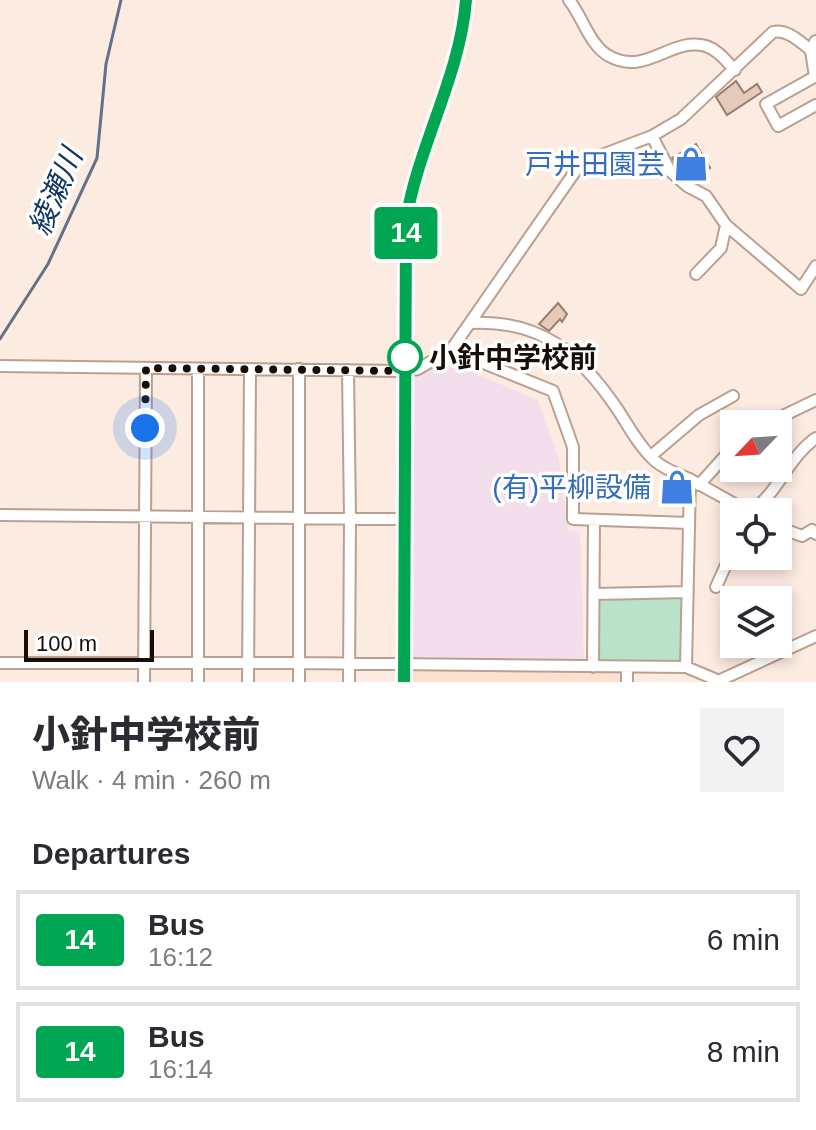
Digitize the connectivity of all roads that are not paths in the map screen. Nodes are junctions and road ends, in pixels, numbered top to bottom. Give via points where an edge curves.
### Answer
1 (466, 0) edge
2 (570, 0) edge
3 (814, 47) edge
4 (735, 70) junction
5 (816, 76) edge
6 (816, 105) edge
7 (652, 136) junction
8 (726, 225) junction
9 (816, 266) edge
10 (696, 274) dead end
11 (470, 323) junction
12 (451, 350) junction
13 (0, 366) edge
14 (146, 368) junction
15 (198, 369) junction
16 (299, 369) junction
17 (348, 370) junction
18 (250, 371) junction
19 (405, 371) junction
20 (733, 396) dead end
21 (816, 400) edge
22 (792, 412) edge
23 (816, 438) edge
24 (651, 456) junction
25 (720, 459) edge
26 (695, 482) junction
27 (724, 498) edge
28 (765, 498) edge
29 (0, 515) edge
30 (144, 517) junction
31 (198, 518) junction
32 (248, 518) junction
33 (350, 518) junction
34 (298, 519) junction
35 (403, 519) junction
36 (594, 522) junction
37 (689, 523) junction
38 (792, 532) edge
39 (816, 534) edge
40 (724, 570) edge
41 (716, 587) dead end
42 (688, 592) junction
43 (595, 594) junction
44 (816, 636) edge
45 (144, 662) junction
46 (0, 663) edge
47 (198, 663) junction
48 (248, 663) junction
49 (299, 663) junction
50 (349, 664) junction
51 (404, 664) junction
52 (593, 667) junction
53 (686, 667) junction
54 (627, 668) junction
55 (717, 681) edge
56 (144, 682) edge
57 (198, 682) edge
58 (248, 682) edge
59 (299, 682) edge
60 (349, 682) edge
61 (404, 682) edge
62 (627, 682) edge

1 - 19 street via 458,48 410,200
2 - 4 street via 611,58 639,64 691,45 707,46
3 - 4 street via 773,32
3 - 5 street
4 - 7 street via 681,119
5 - 6 street via 766,104 778,126
7 - 8 street via 670,171 706,196
7 - 11 street via 581,163
8 - 9 street via 801,289
8 - 10 street via 721,248
11 - 12 street
11 - 24 street via 502,322 539,332 574,355
12 - 19 street
12 - 36 street via 553,391 573,447 573,519
13 - 14 street
14 - 15 street
14 - 30 street
15 - 18 street
15 - 31 street
16 - 17 street
16 - 18 street
16 - 34 street
17 - 19 street
17 - 33 street
18 - 32 street
19 - 35 street
20 - 24 street via 699,415
21 - 22 street
23 - 28 street via 799,451
24 - 26 street via 668,471
25 - 26 street
26 - 27 street
26 - 37 street
29 - 30 street
30 - 31 street
30 - 45 street
31 - 32 street
31 - 47 street
32 - 34 street
32 - 48 street
33 - 34 street
33 - 35 street
33 - 50 street
34 - 49 street
35 - 51 street
36 - 37 street
36 - 43 street
37 - 42 street
38 - 39 street
40 - 41 street
42 - 43 street
42 - 53 street
43 - 52 street
44 - 55 street
45 - 46 street
45 - 47 street
45 - 56 street
47 - 48 street
47 - 57 street
48 - 49 street
48 - 58 street
49 - 50 street
49 - 59 street
50 - 51 street
50 - 60 street
51 - 52 street
51 - 61 street
52 - 54 street
53 - 54 street
53 - 55 street
54 - 62 street

